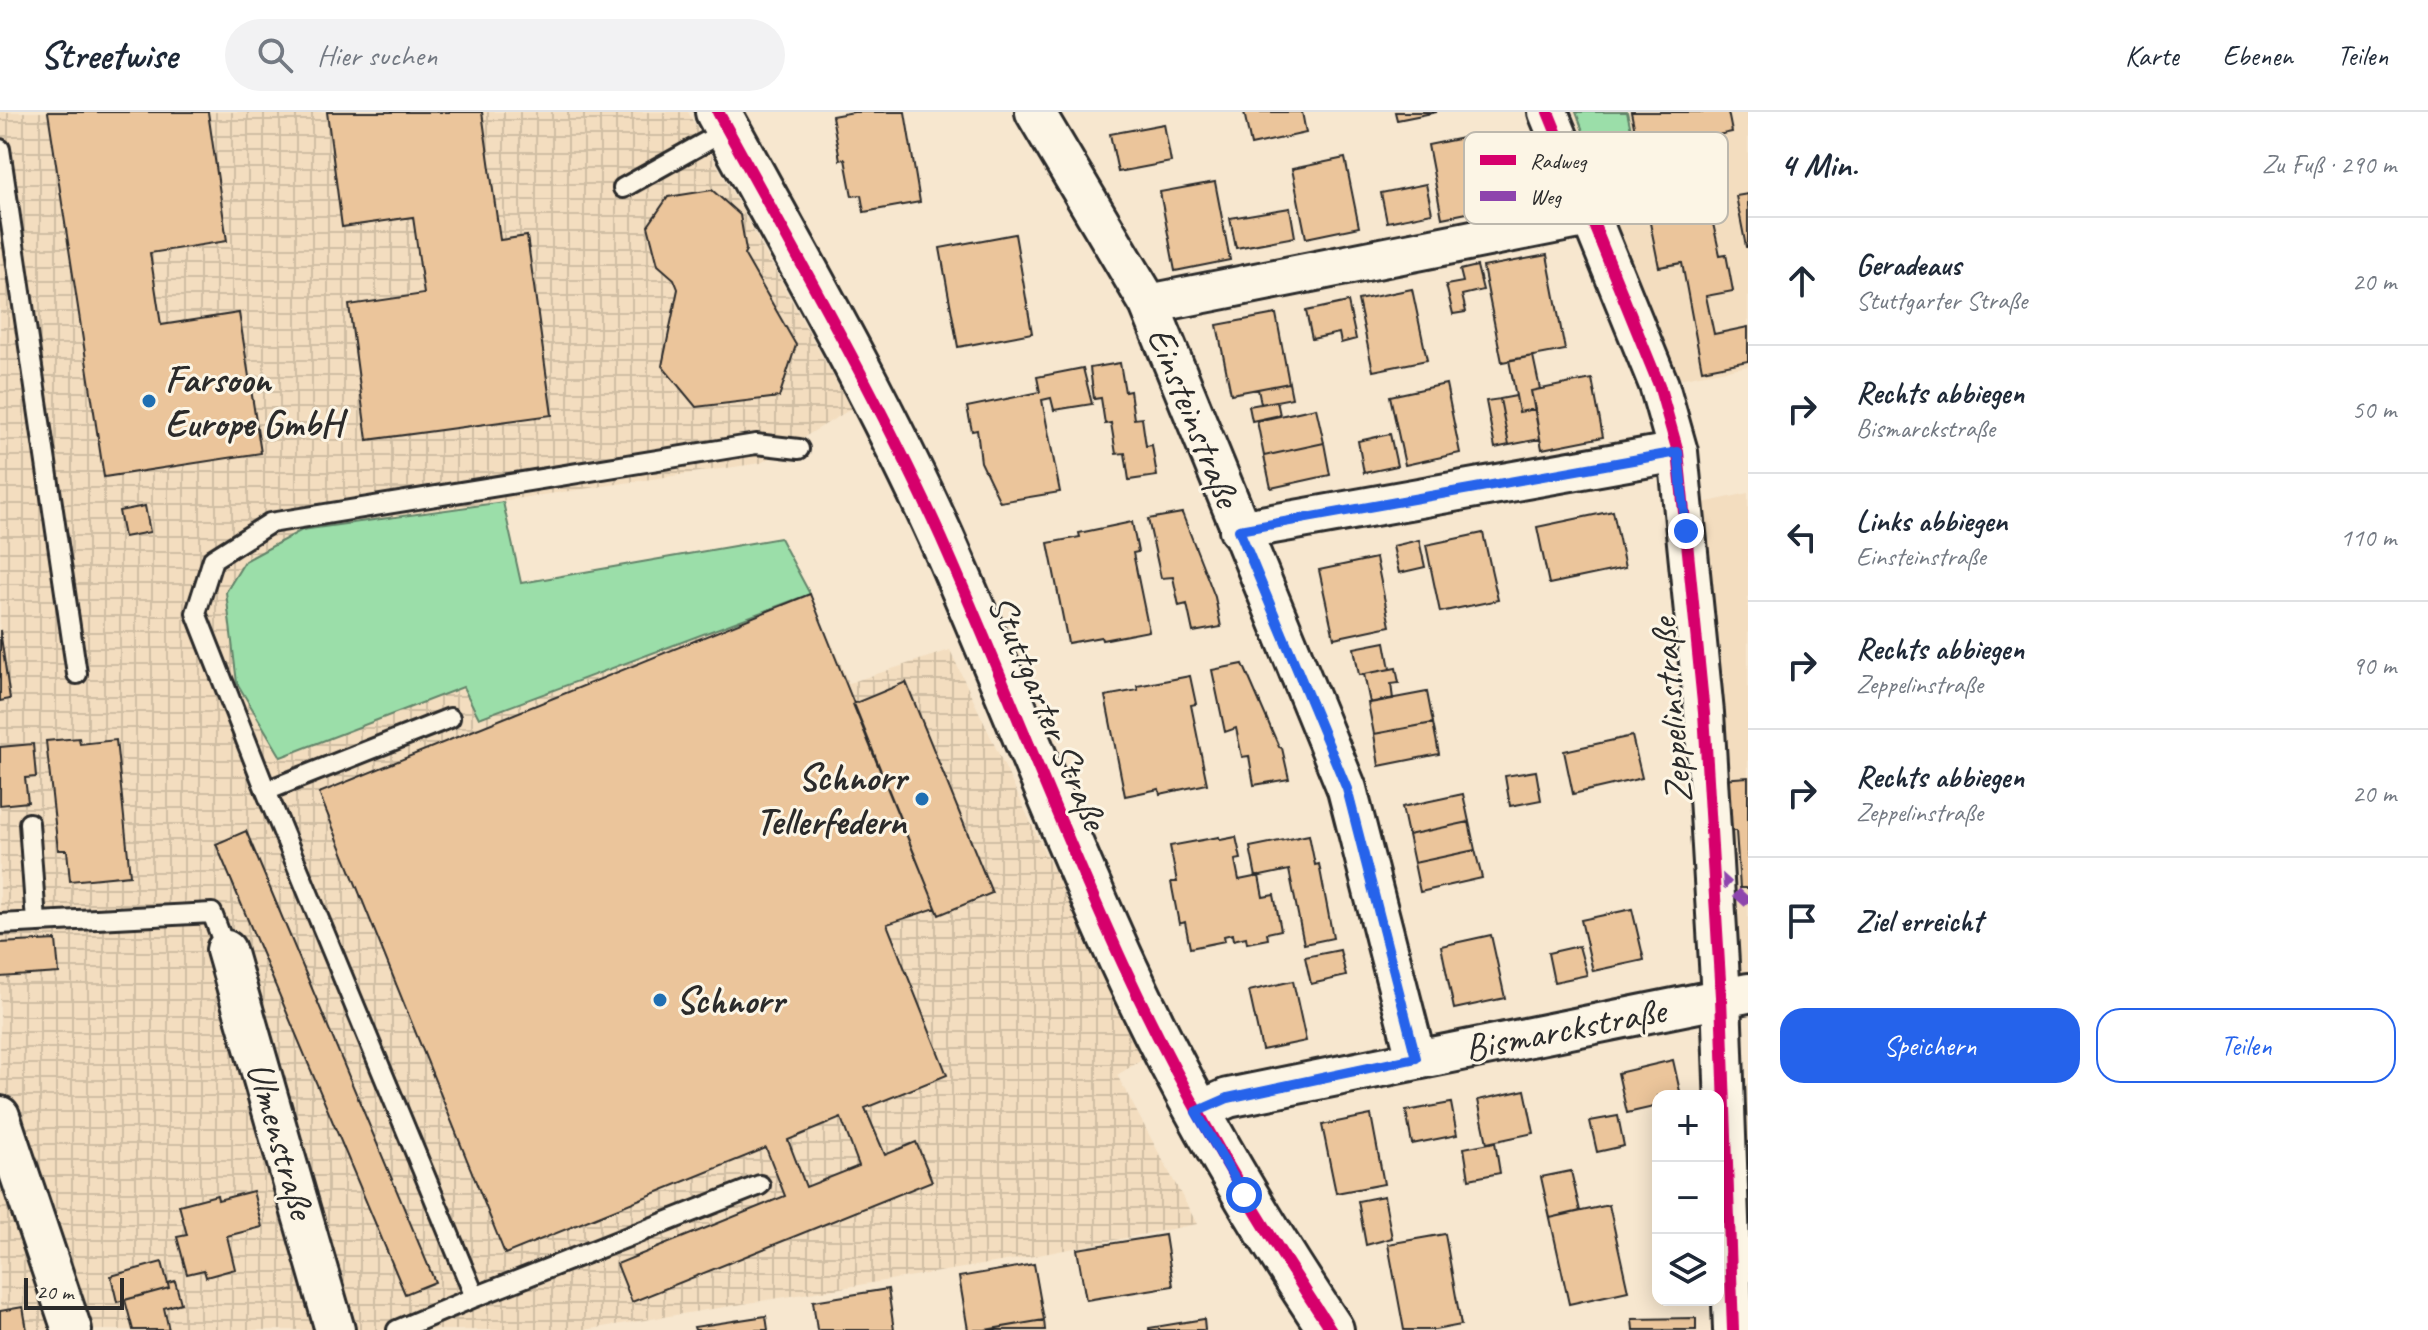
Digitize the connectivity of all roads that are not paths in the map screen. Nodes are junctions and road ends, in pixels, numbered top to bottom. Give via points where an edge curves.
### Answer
1 (1035, 112) edge
2 (1548, 112) edge
3 (722, 121) edge
4 (1556, 132) edge
5 (0, 149) edge
6 (623, 188) dead end
7 (1554, 224) edge
8 (1592, 224) edge
9 (1149, 304) junction
10 (799, 449) dead end
11 (1678, 452) junction
12 (1239, 530) junction
13 (77, 674) dead end
14 (450, 718) dead end
15 (266, 791) junction
16 (29, 823) dead end
17 (36, 922) junction
18 (0, 924) edge
19 (226, 950) joint
20 (1734, 995) edge
21 (1416, 1058) junction
22 (1196, 1112) junction
23 (0, 1116) edge
24 (760, 1185) dead end
25 (475, 1297) junction
26 (72, 1330) edge
27 (335, 1330) edge
28 (397, 1330) edge
29 (1331, 1330) edge
30 (1733, 1330) edge

1 - 9 street, Einsteinstraße
2 - 4 street, Zeppelinstraße
3 - 6 lane
3 - 22 street, Stuttgarter Straße via 891,431 1125,967
5 - 13 lane
7 - 9 street
8 - 11 street, Zeppelinstraße via 1659,385
9 - 12 street, Einsteinstraße
10 - 15 lane via 756,444 270,523 213,559 196,613
11 - 12 street
11 - 20 street, Zeppelinstraße
12 - 21 street, Einsteinstraße via 1347,789
14 - 15 lane
15 - 25 lane
16 - 17 lane
17 - 18 lane
17 - 19 lane via 212,913
19 - 27 street, Ulmenstraße
20 - 21 street, Bismarckstraße
20 - 30 street, Zeppelinstraße
21 - 22 street, Bismarckstraße via 1228,1098
22 - 29 street, Stuttgarter Straße
23 - 26 street
24 - 25 lane
25 - 28 lane

